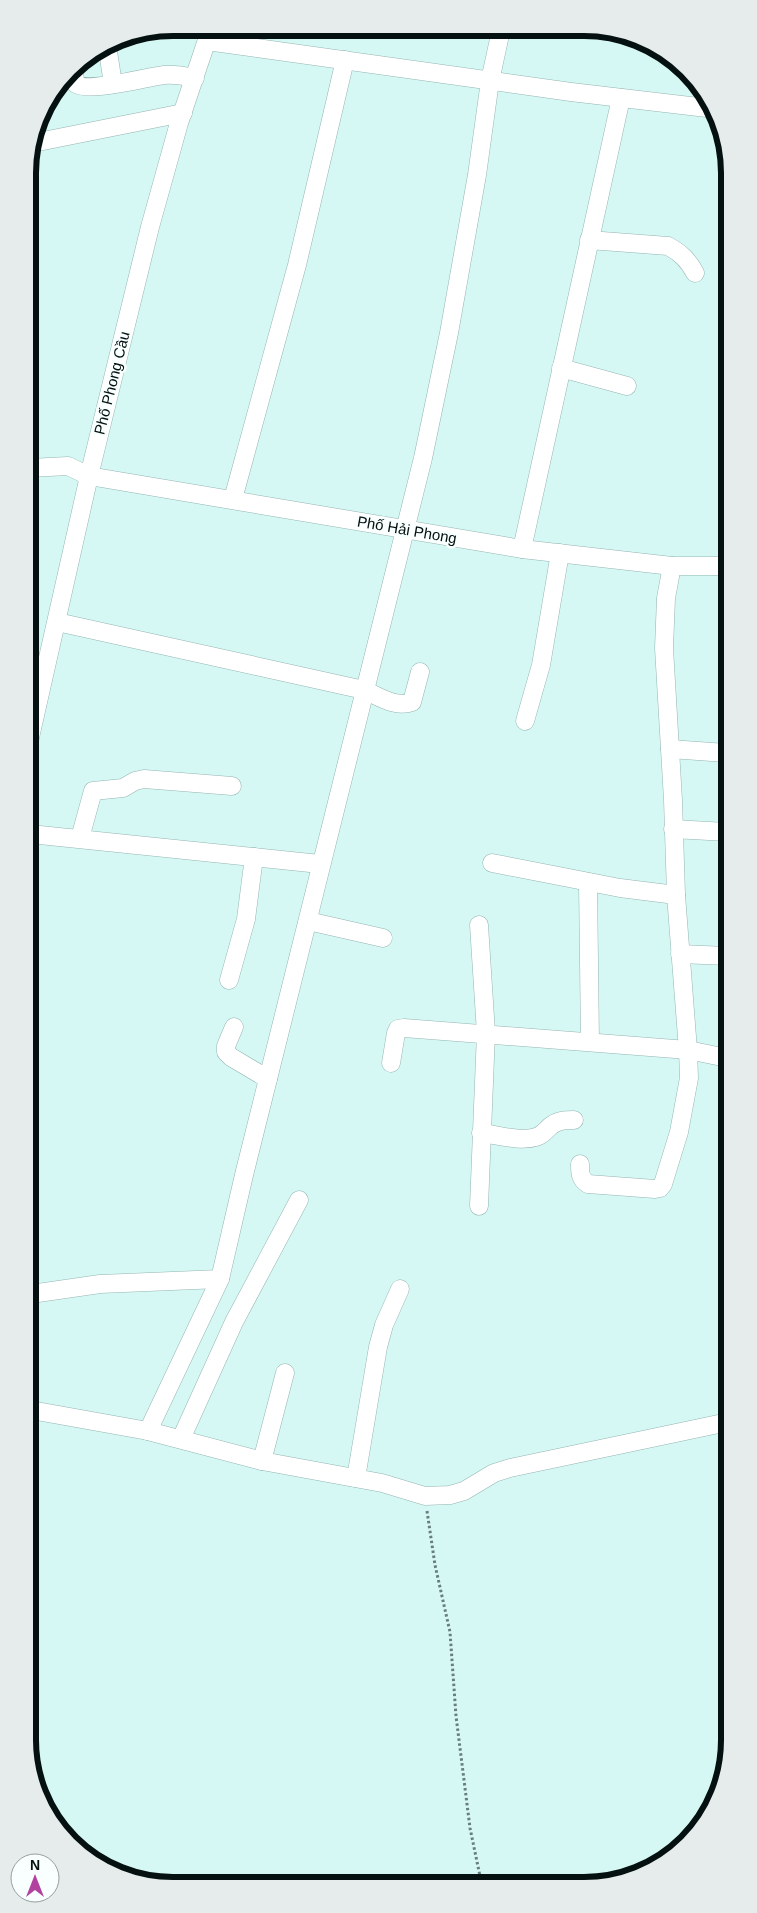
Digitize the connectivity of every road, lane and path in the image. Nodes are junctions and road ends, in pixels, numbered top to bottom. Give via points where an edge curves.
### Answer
1 (208, 36) edge
2 (219, 36) edge
3 (500, 36) edge
4 (108, 53) edge
5 (345, 60) junction
6 (74, 78) edge
7 (195, 78) junction
8 (490, 81) junction
9 (113, 84) junction
10 (621, 98) junction
11 (703, 108) edge
12 (183, 113) junction
13 (40, 142) edge
14 (589, 240) junction
15 (695, 273) dead end
16 (561, 368) junction
17 (626, 386) dead end
18 (37, 468) edge
19 (89, 476) junction
20 (233, 499) junction
21 (403, 530) junction
22 (522, 549) junction
23 (560, 552) junction
24 (667, 566) junction
25 (721, 566) edge
26 (57, 622) junction
27 (420, 672) dead end
28 (364, 690) junction
29 (37, 712) edge
30 (524, 721) dead end
31 (670, 749) junction
32 (721, 753) edge
33 (232, 786) dead end
34 (674, 829) junction
35 (721, 832) edge
36 (37, 835) edge
37 (80, 838) junction
38 (254, 856) junction
39 (492, 863) dead end
40 (320, 864) junction
41 (588, 882) junction
42 (676, 894) junction
43 (308, 921) junction
44 (479, 925) dead end
45 (383, 938) dead end
46 (680, 954) junction
47 (721, 956) edge
48 (229, 980) dead end
49 (234, 1027) dead end
50 (486, 1033) junction
51 (590, 1042) junction
52 (688, 1050) junction
53 (720, 1057) edge
54 (391, 1063) dead end
55 (268, 1079) junction
56 (574, 1120) dead end
57 (481, 1133) junction
58 (580, 1164) dead end
59 (299, 1200) dead end
60 (479, 1206) dead end
61 (220, 1279) junction
62 (400, 1289) dead end
63 (36, 1293) edge
64 (286, 1373) dead end
65 (36, 1411) edge
66 (720, 1424) edge
67 (165, 1435) junction
68 (262, 1461) junction
69 (356, 1478) junction
70 (425, 1496) junction
71 (480, 1877) edge

1 - 7 street, Phố Phong Cầu
2 - 5 street
3 - 8 street
4 - 9 street
5 - 8 street
5 - 20 street via 297,265
6 - 9 street via 76,85 81,87
7 - 9 street via 165,75
7 - 12 street, Phố Phong Cầu
8 - 10 street
8 - 21 street via 449,333
10 - 11 street
10 - 14 street
12 - 13 street
12 - 19 street, Phố Phong Cầu via 150,227
14 - 15 street via 668,246 689,261
14 - 16 street
16 - 17 street
16 - 22 street
18 - 19 street, Phố Hải Phong via 68,466
19 - 20 street, Phố Hải Phong
19 - 26 street, Phố Phong Cầu
20 - 21 street, Phố Hải Phong
21 - 22 street, Phố Hải Phong
21 - 28 street
22 - 23 street, Phố Hải Phong
23 - 24 street, Phố Hải Phong
23 - 30 street via 541,666
24 - 25 street, Phố Hải Phong
24 - 31 street via 664,648
26 - 28 street
26 - 29 street, Phố Phong Cầu
27 - 28 street via 412,702 402,706
28 - 40 street
31 - 32 street
31 - 34 street
33 - 37 street via 144,780 123,788 93,790
34 - 35 street
34 - 42 street
36 - 37 street
37 - 38 street
38 - 40 street
38 - 48 street via 246,919
39 - 41 street
40 - 43 street
41 - 42 street
41 - 51 street
42 - 46 street
43 - 45 street
43 - 55 street
44 - 50 street
46 - 47 street
46 - 52 street
49 - 55 street via 226,1052
50 - 51 street
50 - 54 street via 398,1029
50 - 57 street
51 - 52 street
52 - 53 street
52 - 58 street via 689,1078 685,1102 660,1188 588,1184 580,1176
55 - 61 street
56 - 57 street via 560,1120 536,1137
57 - 60 street
59 - 67 street via 234,1322
61 - 63 street via 100,1284
61 - 67 street
62 - 69 street via 378,1347
64 - 68 street
65 - 67 street
66 - 70 street via 510,1468 494,1473 464,1491
67 - 68 street
68 - 69 street
69 - 70 street
70 - 71 path via 435,1565 450,1632 458,1734 470,1828

